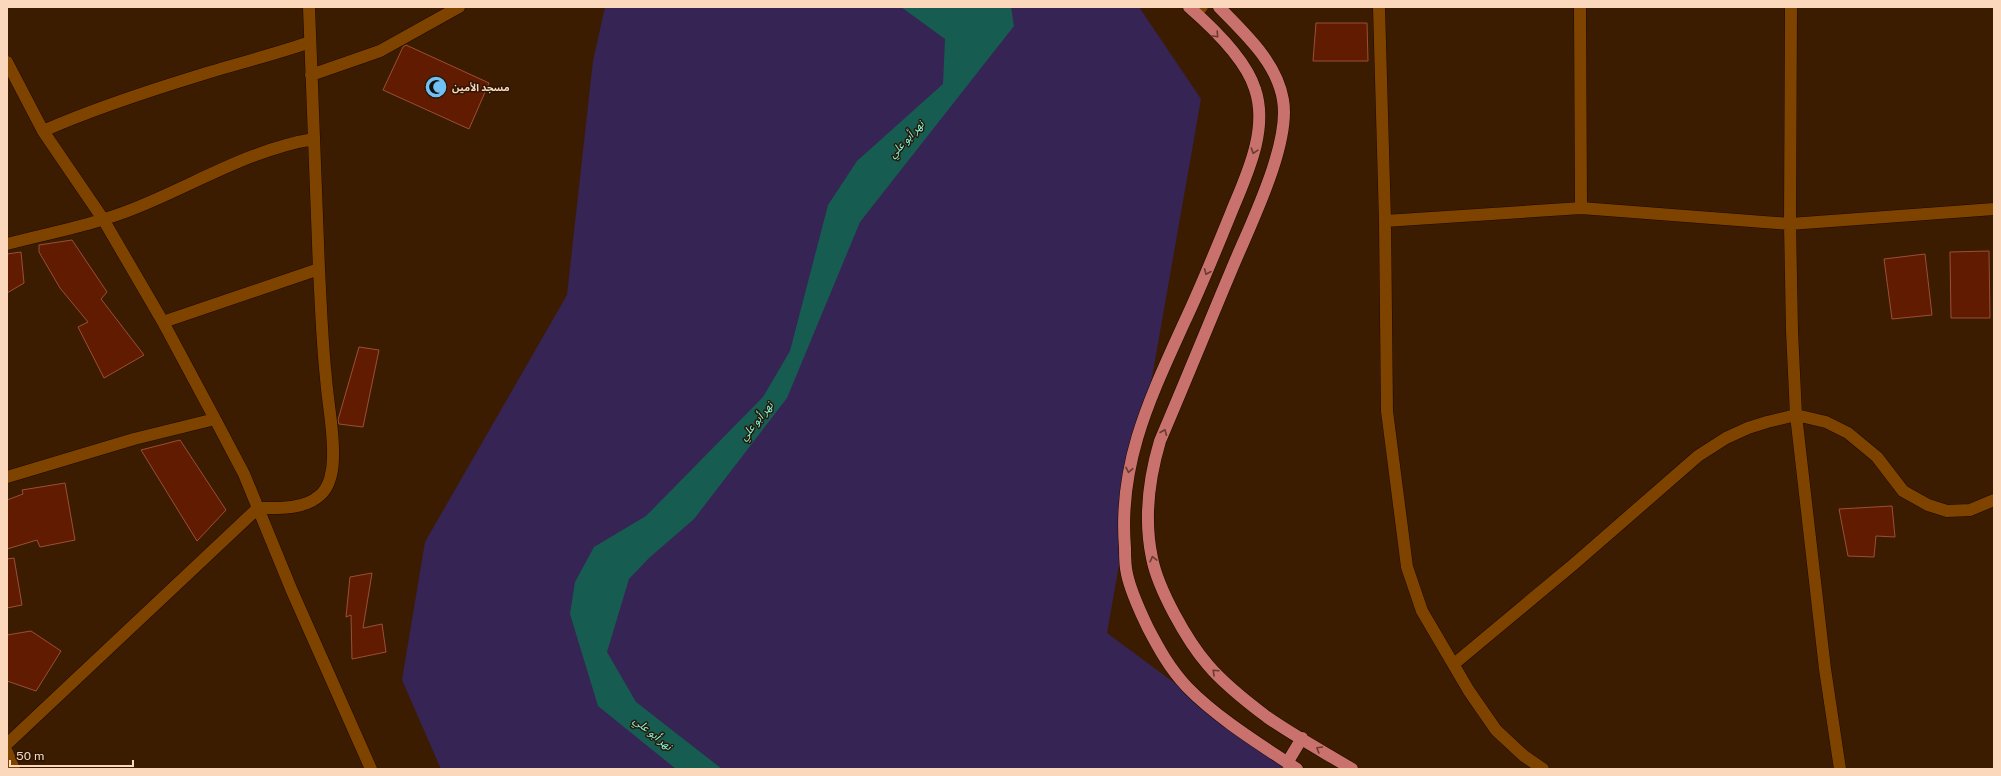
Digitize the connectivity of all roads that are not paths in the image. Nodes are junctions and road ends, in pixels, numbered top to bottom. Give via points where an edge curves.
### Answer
1 (309, 7) edge
2 (459, 7) edge
3 (1219, 7) edge
4 (1379, 7) edge
5 (1580, 7) edge
6 (1791, 7) edge
7 (1196, 9) edge
8 (310, 42) junction
9 (7, 62) edge
10 (311, 75) junction
11 (43, 131) junction
12 (314, 139) junction
13 (1581, 208) junction
14 (1994, 209) edge
15 (103, 219) junction
16 (1385, 221) junction
17 (1790, 224) junction
18 (7, 244) edge
19 (319, 269) junction
20 (163, 322) junction
21 (1796, 415) junction
22 (215, 419) junction
23 (7, 476) edge
24 (1994, 500) edge
25 (258, 508) junction
26 (1454, 664) junction
27 (1302, 738) junction
28 (7, 744) edge
29 (7, 752) edge
30 (1292, 766) edge
31 (14, 769) edge
32 (371, 769) edge
33 (1352, 769) edge
34 (1542, 769) edge
35 (1840, 769) edge

1 - 8 street
2 - 10 street via 380,51
27 -> 3 main road via 1267,716 1208,665 1182,628 1165,594 1152,559 1148,524 1153,463 1160,441 1259,202 1280,148 1284,126 1283,100 1276,75 1254,43
4 - 16 street
5 - 13 street
6 - 17 street
7 -> 30 main road via 1247,72 1256,90 1260,122 1255,147 1239,193 1151,396 1134,447 1126,484 1123,523 1127,574 1137,606 1163,657 1187,687
8 - 10 street
8 - 11 street via 197,76
9 - 11 street
10 - 12 street
11 - 15 street
12 - 15 street via 297,142 238,163 133,209
12 - 19 street
13 - 16 street
13 - 17 street
14 - 17 street
15 - 18 street
15 - 20 street
16 - 26 street via 1387,411 1407,567 1422,611
17 - 21 street
19 - 20 street
19 - 25 street via 322,339 333,437 331,476 321,496 313,501 289,507
20 - 22 street
21 - 24 street via 1826,422 1848,433 1877,457 1904,491 1928,505 1948,511 1970,510
21 - 26 street via 1748,428 1726,438 1698,456
21 - 35 street via 1825,670
22 - 23 street via 134,439
22 - 25 street via 244,474
25 - 28 street
25 - 32 street
26 - 34 street via 1496,730
27 - 30 main road
33 -> 27 main road
29 - 31 street

